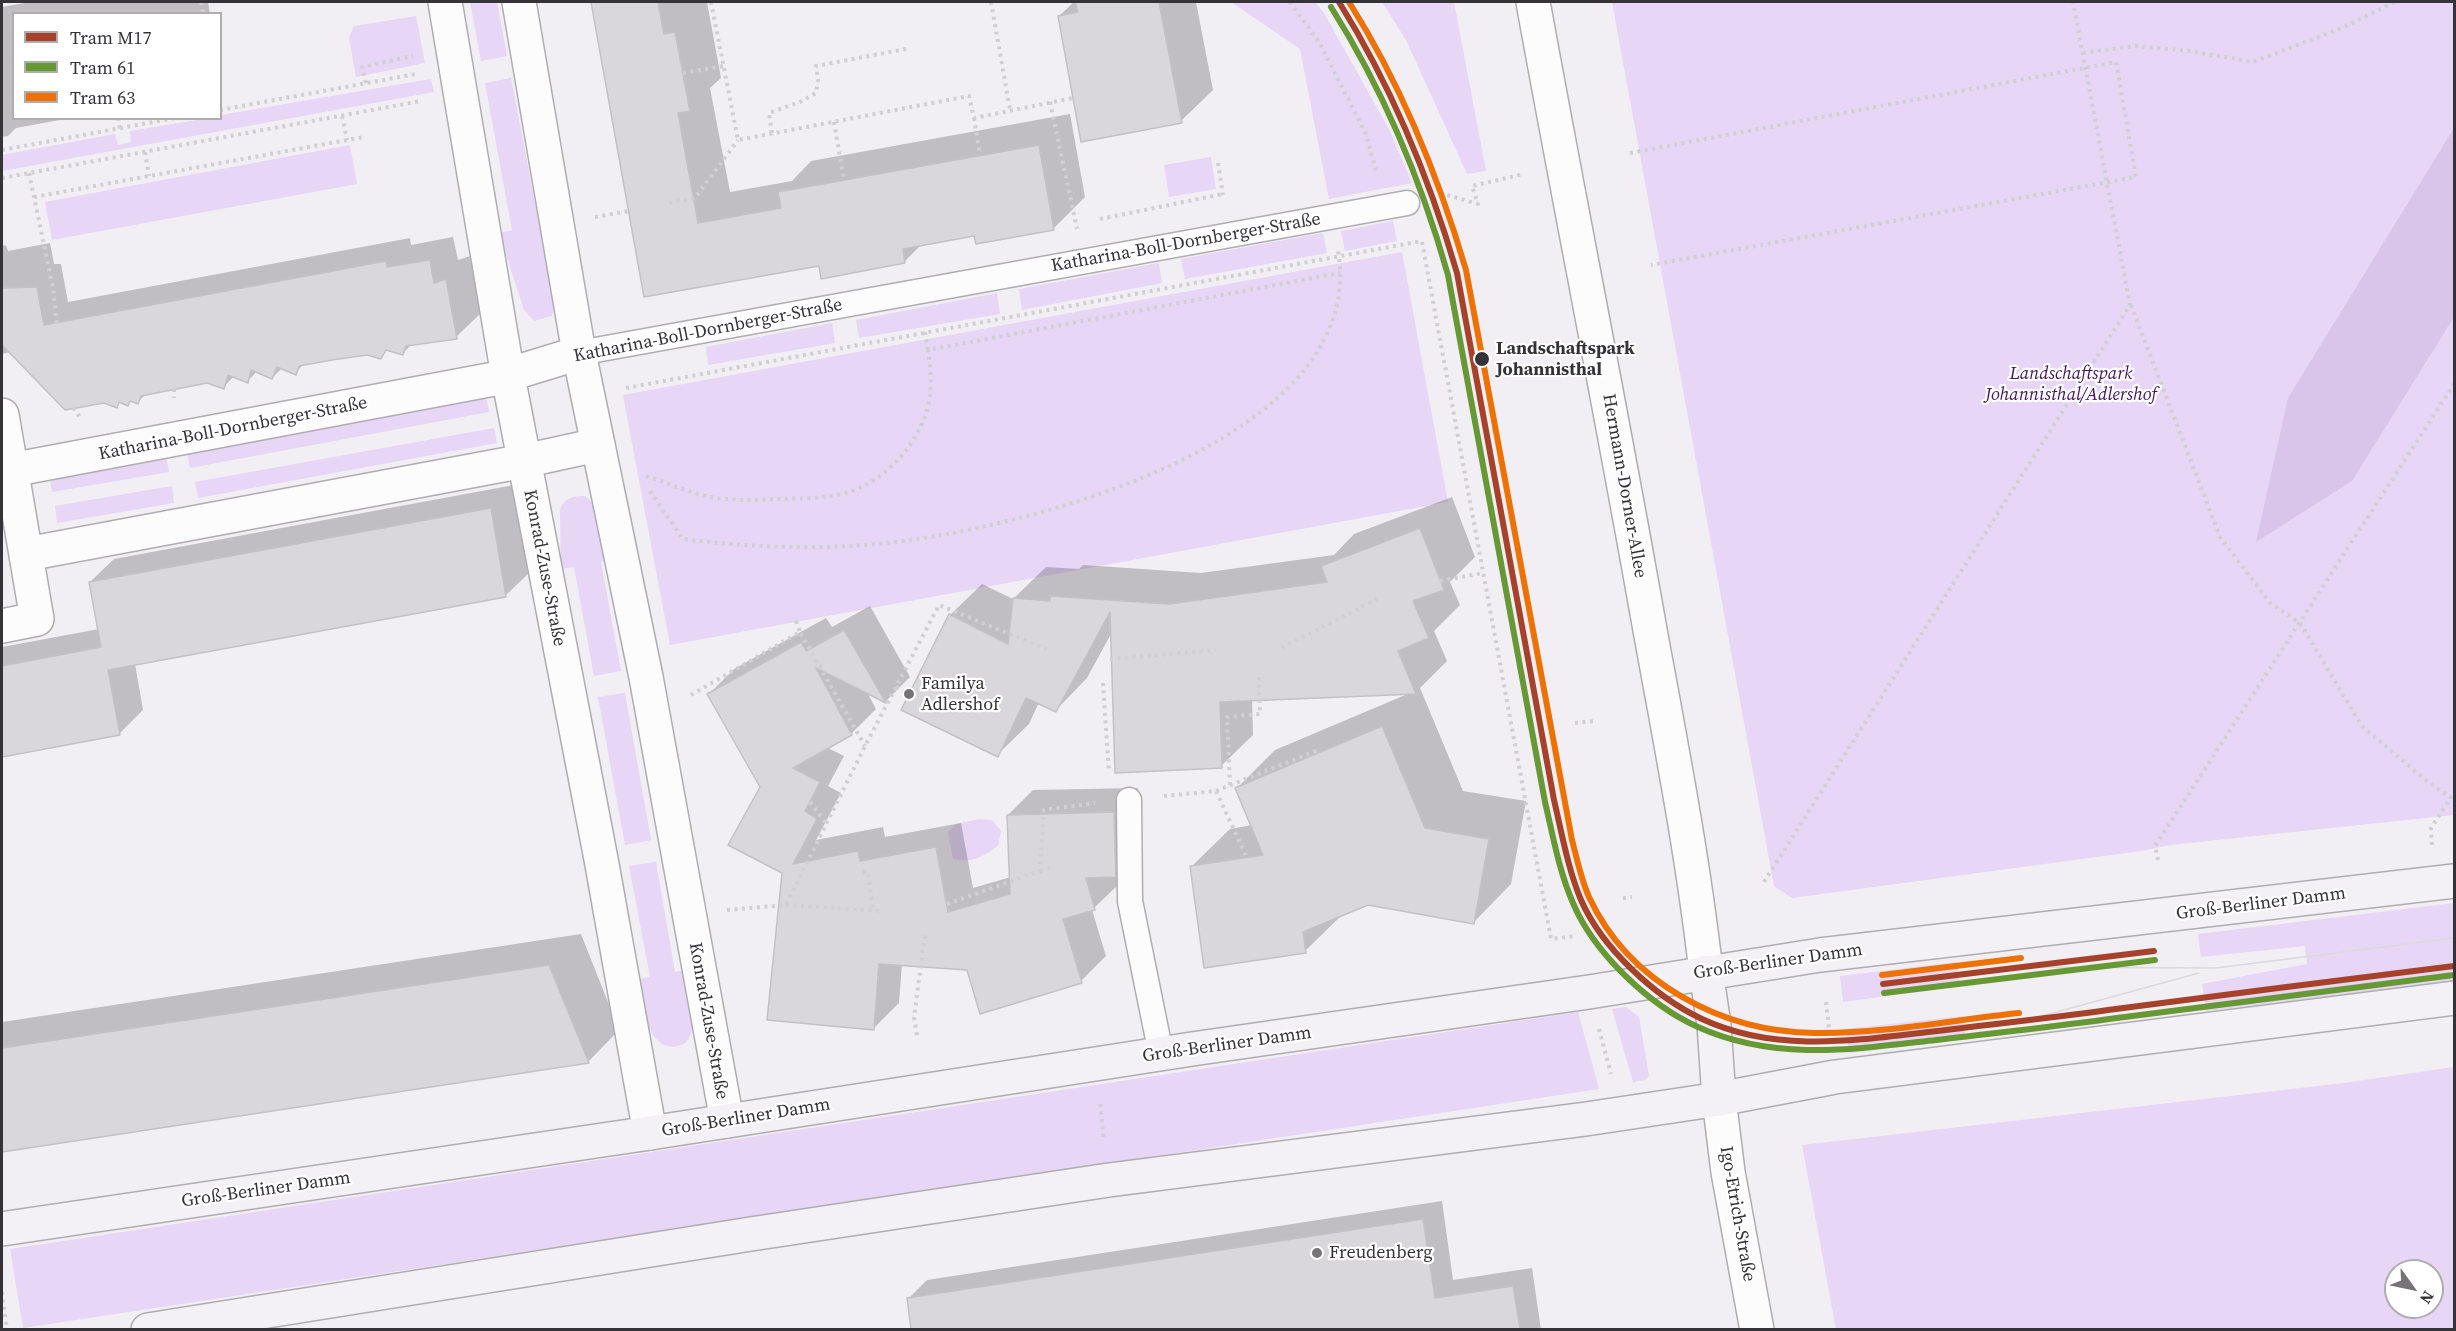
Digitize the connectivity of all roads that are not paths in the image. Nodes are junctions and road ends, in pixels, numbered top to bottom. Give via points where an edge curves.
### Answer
1 (445, 2) edge
2 (519, 2) edge
3 (1533, 2) edge
4 (1407, 203) dead end
5 (579, 353) junction
6 (508, 376) junction
7 (2, 415) edge
8 (597, 445) junction
9 (524, 461) junction
10 (12, 470) junction
11 (27, 554) junction
12 (2, 626) edge
13 (1120, 801) road end
14 (2454, 881) edge
15 (1706, 972) junction
16 (2454, 998) edge
17 (1161, 1054) junction
18 (1719, 1099) junction
19 (727, 1121) junction
20 (650, 1133) junction
21 (2, 1229) edge
22 (148, 1329) edge
23 (1757, 1329) edge

1 - 6 street, Konrad-Zuse-Straße
2 - 5 street, Konrad-Zuse-Straße
3 - 15 street, Hermann-Dorner-Allee via 1694,871
4 - 5 lane, Katharina-Boll-Dornberger-Straße
5 - 6 street, Katharina-Boll-Dornberger-Straße
5 - 8 street, Konrad-Zuse-Straße
6 - 9 street, Konrad-Zuse-Straße
6 - 10 street, Katharina-Boll-Dornberger-Straße
7 - 10 street
8 - 9 street
8 - 19 street, Konrad-Zuse-Straße via 646,678
9 - 11 street
9 - 20 street, Konrad-Zuse-Straße
10 - 11 street
11 - 12 street via 37,619
13 - 17 lane via 1130,901
14 - 15 main road, Groß-Berliner Damm via 1820,955
15 - 17 main road, Groß-Berliner Damm
15 - 18 main road
16 - 18 main road via 1835,1077
17 - 19 main road, Groß-Berliner Damm
18 - 22 main road via 1098,1182
18 - 23 street, Igo-Etrich-Straße
19 - 20 main road, Groß-Berliner Damm
20 - 21 main road, Groß-Berliner Damm

